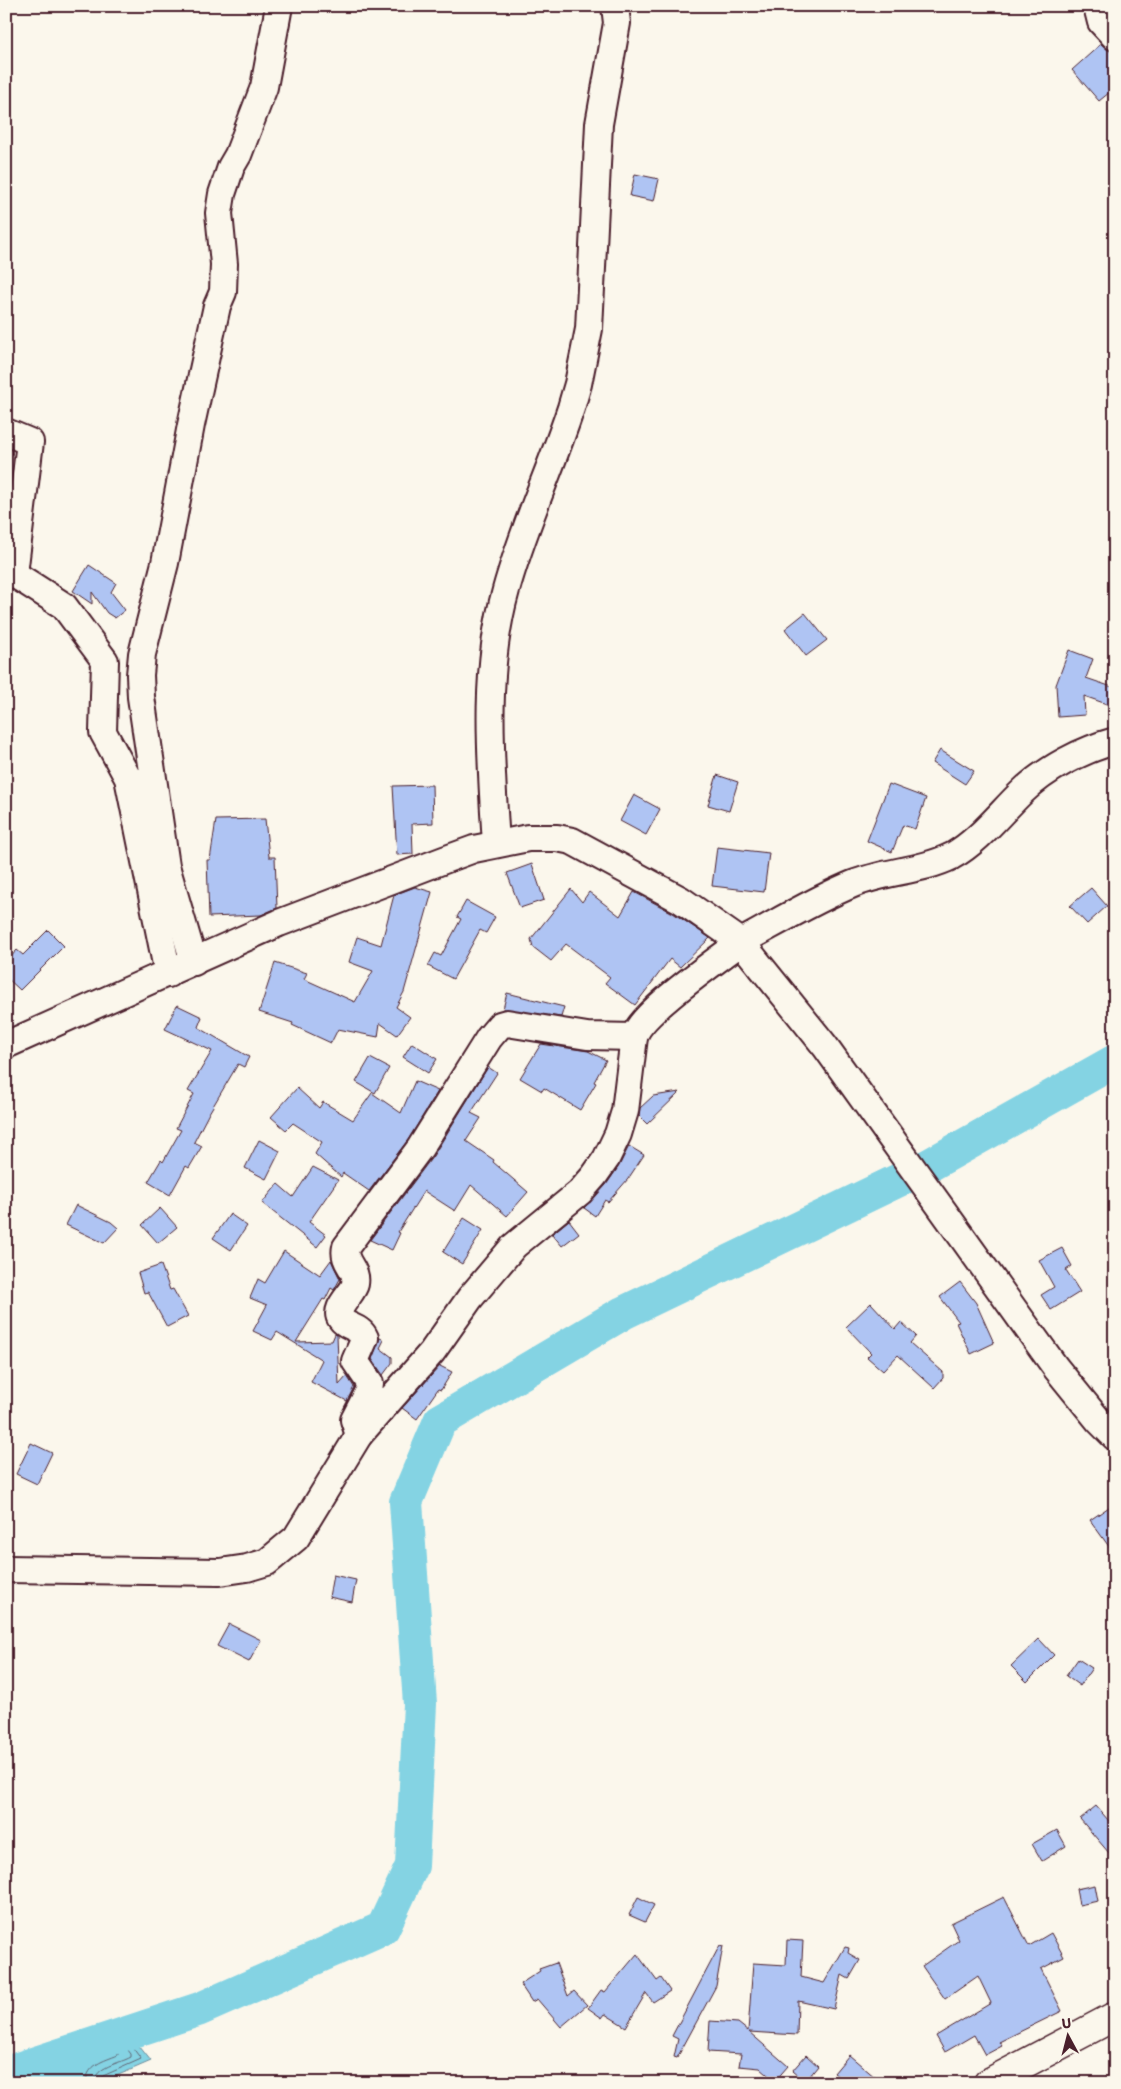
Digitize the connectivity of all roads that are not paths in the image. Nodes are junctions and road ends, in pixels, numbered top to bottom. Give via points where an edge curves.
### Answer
1 (279, 6) edge
2 (615, 6) edge
3 (1097, 6) edge
4 (1115, 37) edge
5 (6, 432) edge
6 (1115, 741) edge
7 (496, 844) junction
8 (741, 942) junction
9 (194, 962) junction
10 (168, 974) junction
11 (634, 1037) junction
12 (6, 1045) edge
13 (359, 1435) junction
14 (1115, 1437) edge
15 (6, 1569) edge
16 (1115, 2016) edge
17 (988, 2083) edge

1 - 9 street via 264,88 222,194 223,292 217,306 165,563 142,654 141,697 158,822 166,866
2 - 7 street via 617,23 599,124 589,328 584,356 568,417 517,552 496,640 490,741
3 - 4 street via 1102,22
5 - 10 street via 30,442 14,574 64,606 105,661 103,732 128,778
6 - 8 street via 1066,761 1037,779 979,835 952,856 853,884
7 - 8 street via 540,838 572,841 681,900
7 - 9 street via 444,860 279,923
8 - 11 street via 649,1016
8 - 14 street via 825,1046 1073,1390
9 - 10 street
10 - 12 street
11 - 13 street via 625,1111 606,1159 580,1192 514,1246 470,1298 432,1352
11 - 13 street via 587,1036 507,1023 489,1038 420,1148 346,1247 346,1261 354,1272 355,1286 339,1315 341,1320 361,1330 365,1338 355,1361 370,1383 354,1420
13 - 15 street via 296,1538 267,1562 220,1572 192,1573
16 - 17 highway

